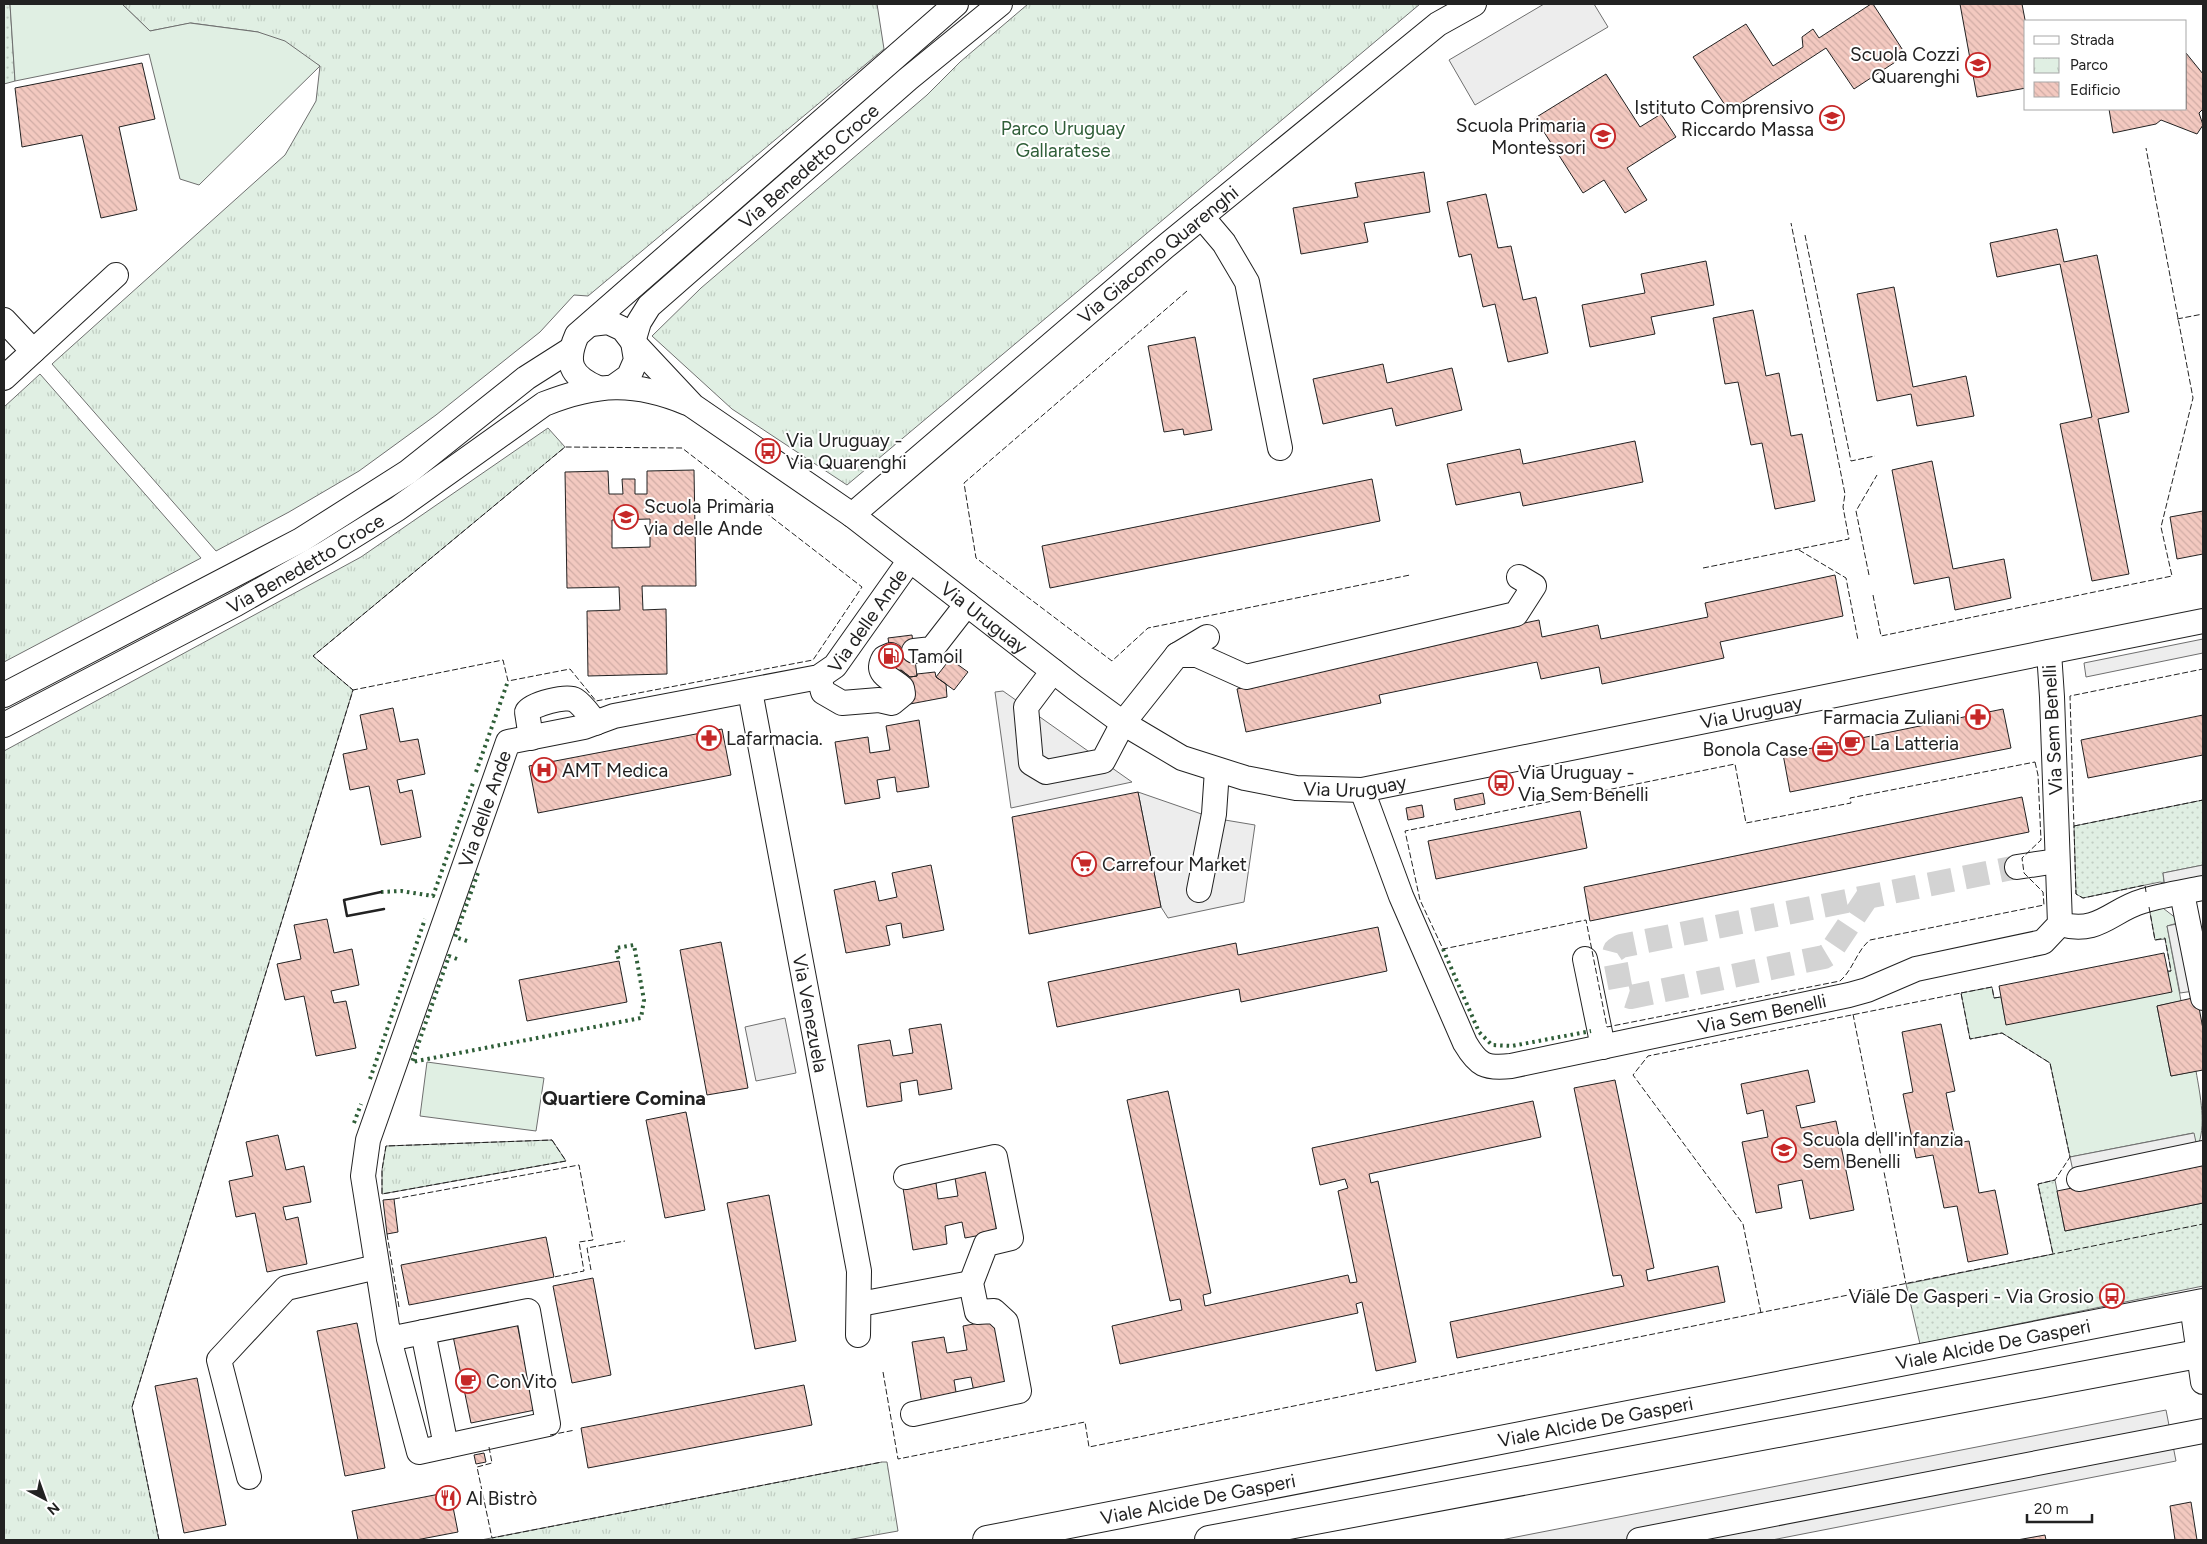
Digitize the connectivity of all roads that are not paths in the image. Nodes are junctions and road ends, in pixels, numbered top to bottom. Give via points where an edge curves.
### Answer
1 (955, 4) edge
2 (1000, 4) edge
3 (1474, 4) edge
4 (973, 27) junction
5 (1202, 217) junction
6 (116, 275) dead end
7 (4, 320) edge
8 (591, 324) junction
9 (634, 342) junction
10 (570, 350) junction
11 (33, 351) junction
12 (4, 378) edge
13 (607, 387) junction
14 (693, 406) junction
15 (1280, 448) dead end
16 (852, 515) junction
17 (910, 560) junction
18 (1519, 577) dead end
19 (967, 604) junction
20 (2203, 620) edge
21 (1207, 637) dead end
22 (914, 652) dead end
23 (2048, 652) junction
24 (891, 655) dead end
25 (1177, 655) junction
26 (1053, 671) junction
27 (818, 677) junction
28 (750, 691) junction
29 (4, 695) edge
30 (1123, 722) junction
31 (596, 723) junction
32 (4, 725) edge
33 (531, 738) junction
34 (1217, 770) junction
35 (1362, 790) junction
36 (2057, 861) junction
37 (2017, 867) tunnel mouth
38 (1199, 890) dead end
39 (2192, 890) edge
40 (2060, 924) junction
41 (1585, 959) dead end
42 (2203, 998) edge
43 (1603, 1047) junction
44 (2203, 1153) edge
45 (906, 1177) dead end
46 (2079, 1178) dead end
47 (377, 1267) junction
48 (972, 1283) junction
49 (860, 1304) junction
50 (2197, 1304) edge
51 (423, 1332) junction
52 (858, 1335) dead end
53 (389, 1339) junction
54 (2201, 1354) edge
55 (2203, 1382) edge
56 (913, 1414) dead end
57 (2203, 1431) edge
58 (446, 1446) junction
59 (249, 1477) dead end
60 (987, 1540) edge
61 (1209, 1540) edge
62 (1639, 1540) edge

1 - 4 street
1 - 8 street, Via Benedetto Croce
2 - 4 street, Via Benedetto Croce
3 - 5 street, Via Giacomo Quarenghi via 1438,24
4 - 9 street, Via Benedetto Croce via 908,79 649,306 639,322
5 - 15 street via 1224,243 1247,282
5 - 16 street, Via Giacomo Quarenghi
6 - 11 street
7 - 11 street
8 - 9 street via 608,322 623,329
8 - 10 street via 577,335
9 - 13 street via 636,360 629,376
9 - 14 street, Via Uruguay
10 - 13 street via 572,367 582,381
10 - 29 street, Via Benedetto Croce via 526,378 408,472 301,540
11 - 12 street
13 - 14 street via 666,394
13 - 32 street, Via Benedetto Croce via 544,404 397,509 326,554
14 - 16 street, Via Uruguay
16 - 17 street, Via Uruguay
17 - 19 street, Via Uruguay
17 - 27 street, Via delle Ande via 835,666
18 - 25 street via 1534,586 1516,614 1246,677 1197,655
19 - 22 street via 932,649
19 - 26 street, Via Uruguay
20 - 23 street, Via Uruguay
21 - 25 street
23 - 35 street, Via Uruguay
23 - 36 street, Via Sem Benelli
24 - 27 street via 884,658 880,667 885,676 902,688 903,694 892,702 879,700 842,704 823,692
25 - 30 street
26 - 30 street, Via Uruguay
26 - 30 street via 1026,707 1031,763 1046,772 1103,761
27 - 28 street, Via delle Ande
28 - 31 street, Via delle Ande via 614,716
28 - 49 street, Via Venezuela via 859,1271
30 - 34 street, Via Uruguay via 1182,758
31 - 33 street, Via delle Ande
31 - 33 street via 573,699 536,705 527,712
33 - 47 street, Via delle Ande via 508,742 368,1140 363,1176
34 - 35 street, Via Uruguay via 1296,788
34 - 38 street via 1214,814
35 - 43 street, Via Sem Benelli via 1401,896 1465,1043 1478,1062 1487,1066 1511,1066
36 - 37 street
36 - 40 street, Via Sem Benelli
39 - 40 street via 2135,903 2093,925 2075,927
39 - 42 street
40 - 43 street, Via Sem Benelli via 2043,942 1905,973 1868,990
41 - 43 street
44 - 46 street
45 - 48 street via 995,1157 1011,1238 986,1244
47 - 53 street, Via delle Ande
47 - 59 street via 286,1288 219,1360
48 - 49 street
48 - 56 street via 977,1312 994,1311 1006,1322 1019,1391
49 - 52 street, Via Venezuela
50 - 54 street
50 - 60 main road, Viale Alcide De Gasperi
51 - 53 street, Via delle Ande
51 - 58 street
51 - 58 street, Via delle Ande via 528,1311 548,1424
53 - 58 street, Via delle Ande via 419,1452
54 - 55 street
54 - 61 main road
57 - 62 street

